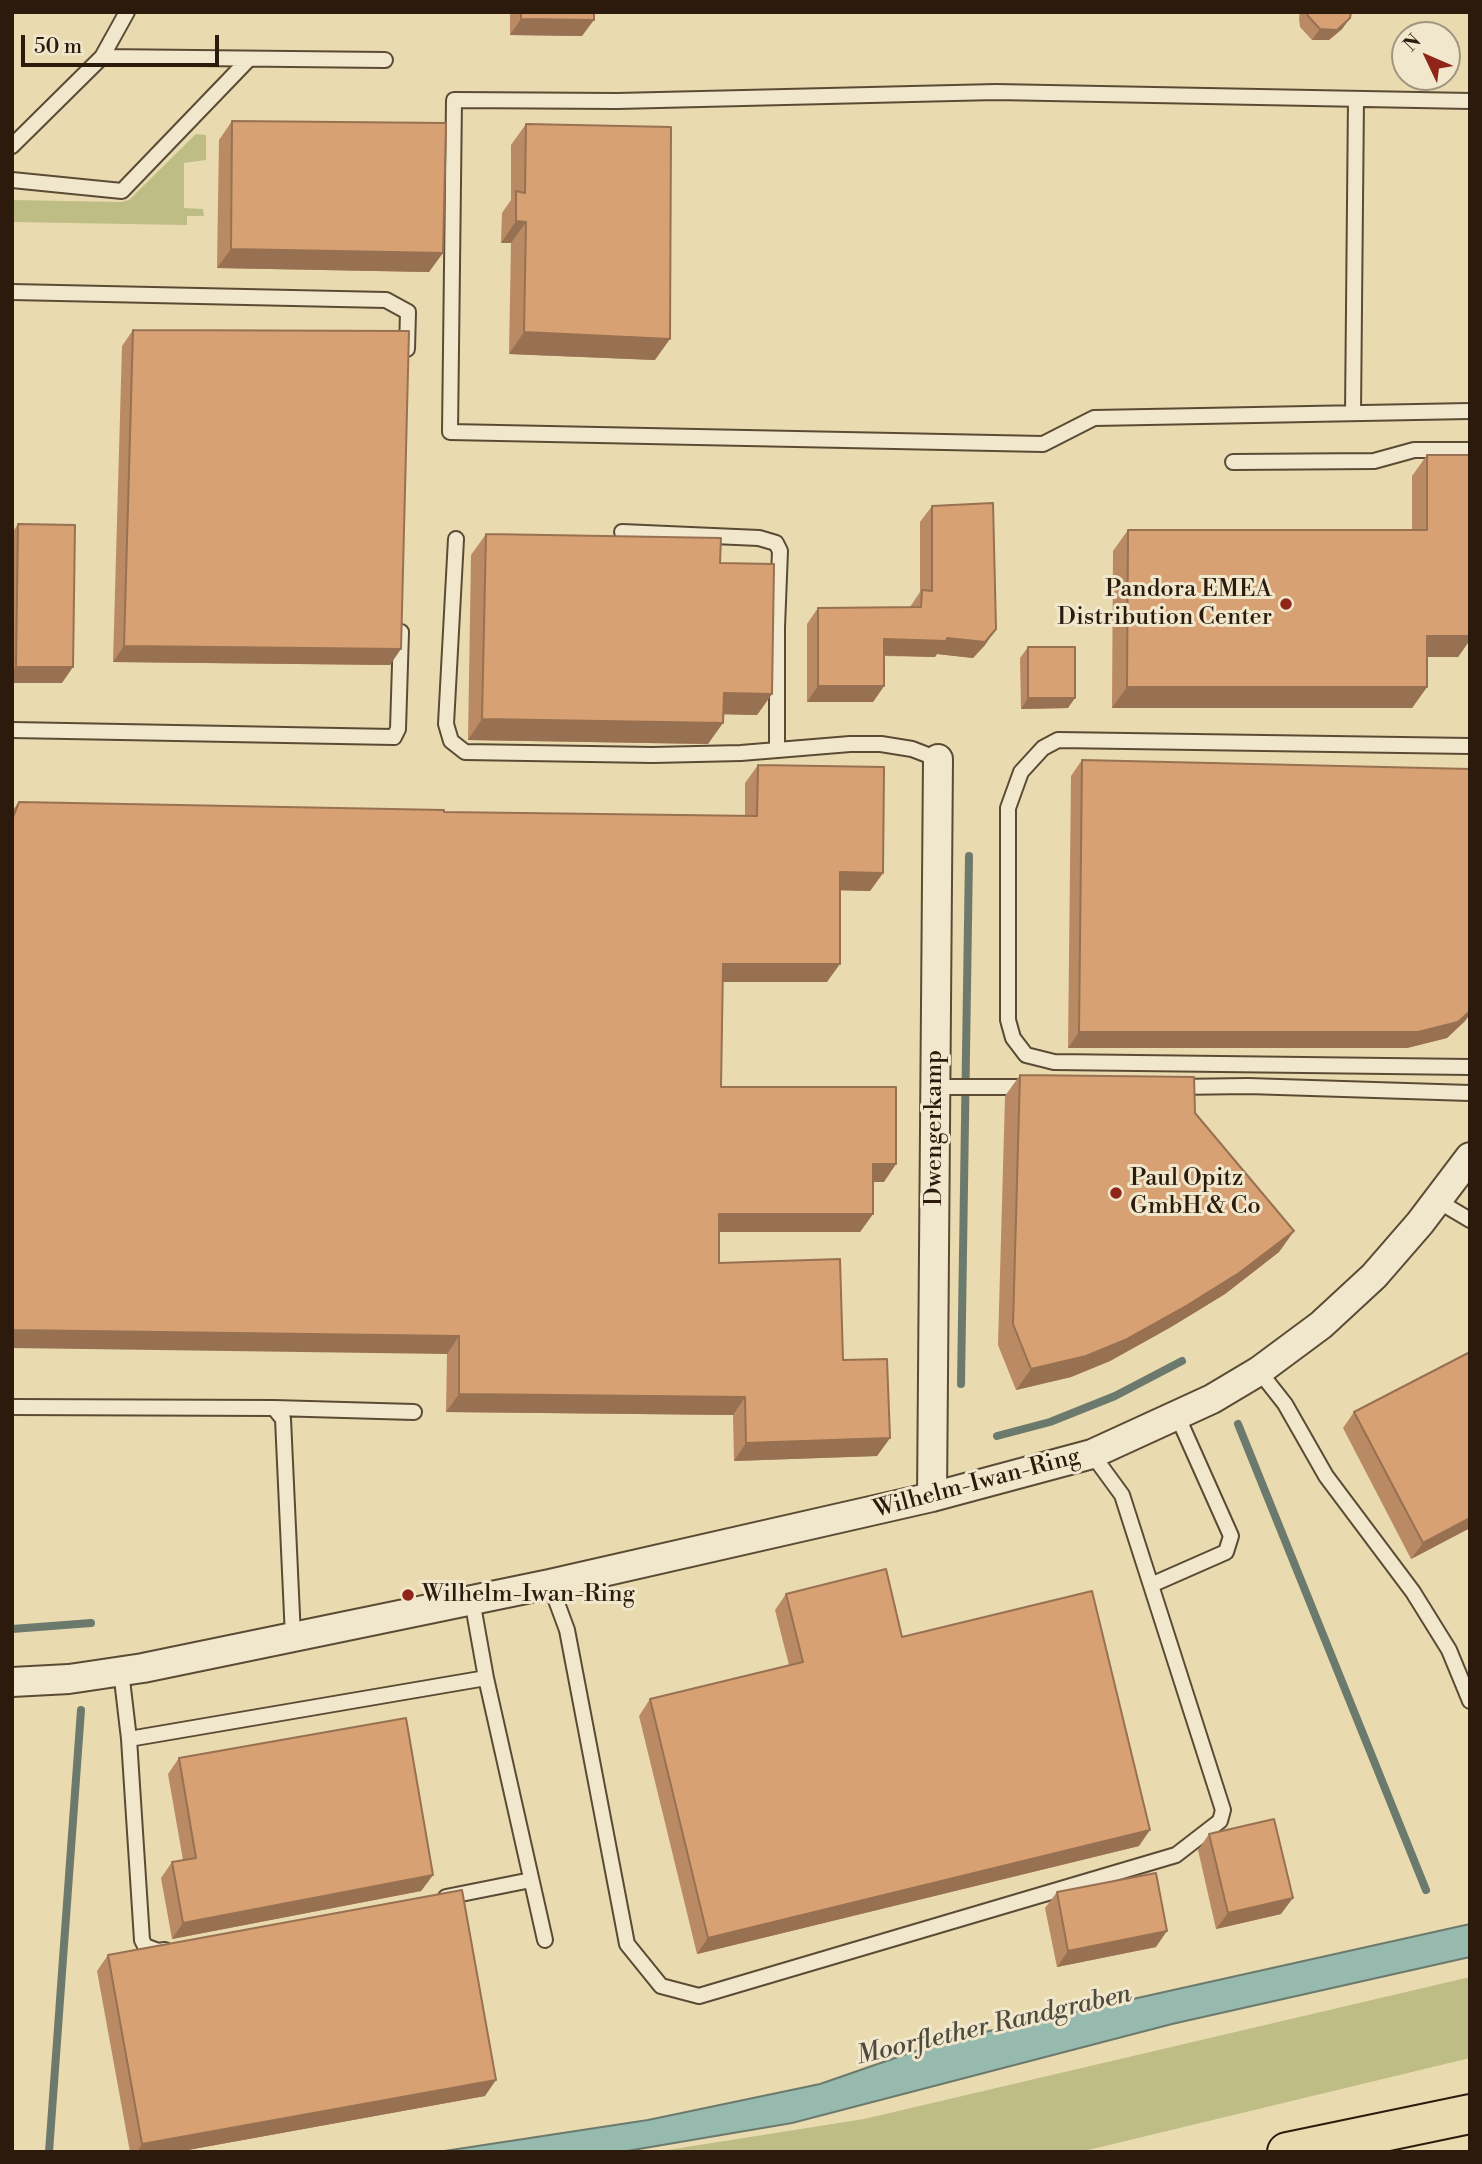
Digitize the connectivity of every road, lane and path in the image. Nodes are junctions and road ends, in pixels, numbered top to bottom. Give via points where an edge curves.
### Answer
1 (127, 12) edge
2 (102, 57) junction
3 (249, 59) junction
4 (385, 60) dead end
5 (1356, 99) junction
6 (1470, 101) edge
7 (12, 146) edge
8 (12, 180) edge
9 (12, 292) edge
10 (407, 368) edge
11 (1470, 411) edge
12 (1353, 413) junction
13 (1470, 450) edge
14 (1233, 462) dead end
15 (622, 533) edge
16 (456, 539) dead end
17 (401, 618) edge
18 (12, 730) edge
19 (1470, 746) edge
20 (777, 750) junction
21 (938, 759) joint
22 (1470, 1066) edge
23 (945, 1087) junction
24 (1043, 1087) edge
25 (1154, 1087) edge
26 (1470, 1093) edge
27 (1470, 1157) edge
28 (1438, 1201) junction
29 (1470, 1220) edge
30 (1259, 1371) junction
31 (12, 1408) edge
32 (274, 1408) junction
33 (414, 1412) dead end
34 (1177, 1415) junction
35 (1092, 1454) junction
36 (932, 1497) junction
37 (550, 1584) junction
38 (1151, 1585) junction
39 (472, 1600) junction
40 (293, 1637) junction
41 (121, 1671) junction
42 (486, 1678) junction
43 (12, 1682) edge
44 (1470, 1701) edge
45 (129, 1738) junction
46 (531, 1880) junction
47 (426, 1900) edge
48 (545, 1940) dead end
49 (183, 1946) edge
50 (1470, 2114) edge
51 (1287, 2152) edge

1 - 2 lane
2 - 3 lane
2 - 7 lane
3 - 4 lane
3 - 8 lane via 122,191
5 - 6 lane
5 - 12 lane
5 - 12 lane via 996,92 631,101 454,100 450,432 1043,444 1094,418
9 - 10 lane via 386,300 408,312
11 - 12 lane
13 - 14 lane via 1414,450 1374,461
15 - 20 lane via 759,538 776,543 780,551
16 - 20 lane via 446,724 458,748 465,752 653,755
17 - 18 lane via 398,729 394,737
19 - 22 lane via 1058,740 1043,748 1021,772 1008,808 1008,1020 1013,1038 1026,1055 1054,1062
20 - 21 lane via 881,744
21 - 23 street, Dwengerkamp
23 - 24 lane
23 - 36 street, Dwengerkamp
25 - 26 lane
27 - 28 street, Wilhelm-Iwan-Ring
28 - 29 lane
28 - 30 street, Wilhelm-Iwan-Ring via 1374,1276 1321,1325
30 - 34 street, Wilhelm-Iwan-Ring
30 - 44 lane via 1285,1404 1326,1476 1413,1592 1449,1650
31 - 32 lane
32 - 33 lane
32 - 40 lane via 283,1419
34 - 35 street, Wilhelm-Iwan-Ring
34 - 38 lane via 1231,1536 1226,1552
35 - 36 street, Wilhelm-Iwan-Ring
35 - 38 lane via 1122,1495
36 - 37 street, Wilhelm-Iwan-Ring
37 - 38 lane via 567,1630 627,1944 661,1986 699,1996 1176,1855 1220,1821 1223,1810
37 - 39 street, Wilhelm-Iwan-Ring
39 - 40 street, Wilhelm-Iwan-Ring
39 - 42 lane
40 - 41 street, Wilhelm-Iwan-Ring
41 - 43 street, Wilhelm-Iwan-Ring
41 - 45 lane
42 - 45 lane
42 - 46 lane
45 - 49 lane via 142,1940 158,1951
46 - 47 lane
46 - 48 lane
50 - 51 highway

